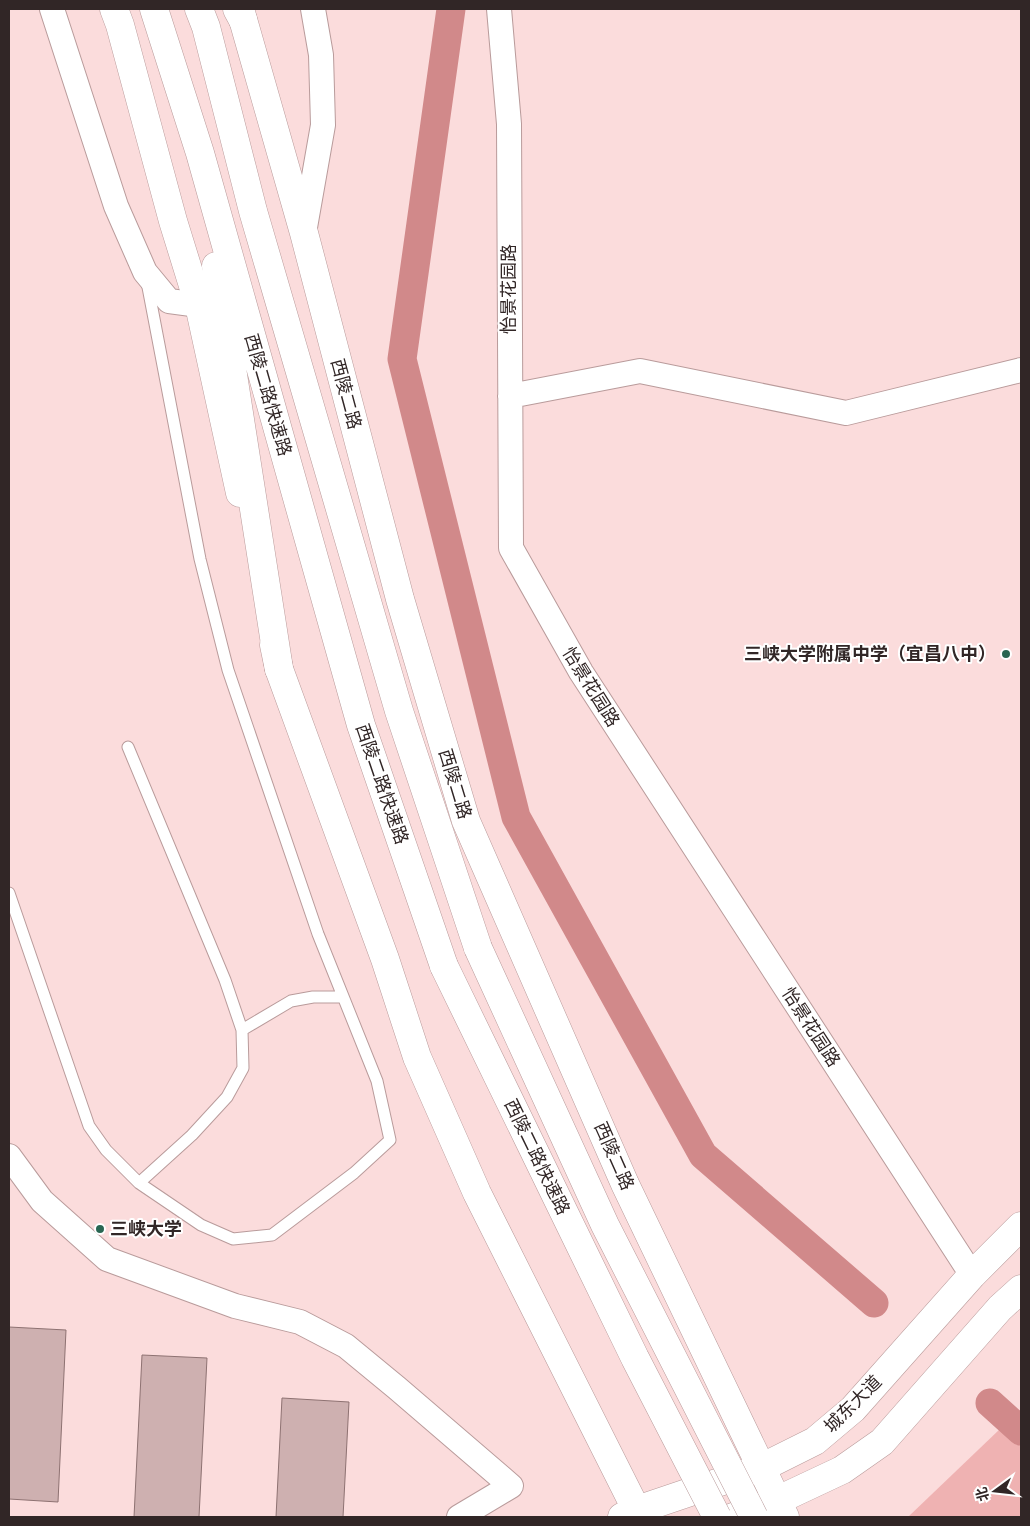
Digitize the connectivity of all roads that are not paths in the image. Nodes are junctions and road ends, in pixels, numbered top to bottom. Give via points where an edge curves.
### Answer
1 (52, 9) edge
2 (114, 9) edge
3 (154, 9) edge
4 (199, 9) edge
5 (313, 9) edge
6 (499, 9) edge
7 (240, 12) edge
8 (200, 153) junction
9 (304, 233) junction
10 (146, 272) junction
11 (198, 305) junction
12 (1021, 370) edge
13 (510, 396) junction
14 (279, 669) junction
15 (128, 747) dead end
16 (9, 893) edge
17 (343, 997) junction
18 (242, 1030) junction
19 (9, 1156) edge
20 (139, 1182) junction
21 (1021, 1226) edge
22 (972, 1274) junction
23 (1021, 1289) edge
24 (761, 1468) junction
25 (781, 1509) edge
26 (633, 1515) edge
27 (459, 1517) edge
28 (717, 1517) edge
29 (733, 1517) edge
30 (754, 1517) edge

1 - 10 street via 116,206
2 - 11 main road
3 - 8 main road, 西陵二路快速路
4 - 30 main road, 西陵二路快速路, bridge via 253,211 400,711 478,948 605,1225
5 - 9 street via 321,55 323,125
6 - 13 street, 怡景花园路 via 509,124
7 - 9 main road, 西陵二路
8 - 14 main road
8 - 28 main road, 西陵二路快速路, bridge via 361,725 444,966 635,1358
9 - 24 main road, 西陵二路 via 400,599 466,821 625,1184
10 - 11 street via 169,301
10 - 17 lane via 200,559 228,670 318,934
11 - 14 main road
12 - 13 street via 846,413 640,370
13 - 22 street, 怡景花园路 via 511,548 580,672
14 - 26 main road via 385,959 417,1057 477,1193
15 - 18 lane via 225,980
16 - 20 lane via 89,1126 106,1150
17 - 18 lane via 313,996 291,1001
17 - 20 lane via 377,1081 390,1140 354,1173 272,1235 233,1239 201,1225
18 - 20 lane via 243,1068 227,1097 192,1135
19 - 27 street via 42,1201 107,1259 235,1306 300,1322 354,1352 511,1486
21 - 22 main road, 城东大道
22 - 24 main road, 城东大道 via 853,1409 815,1441
23 - 25 main road via 1000,1308 882,1442
24 - 25 main road, 西陵二路
24 - 26 main road, 城东大道
25 - 29 main road

